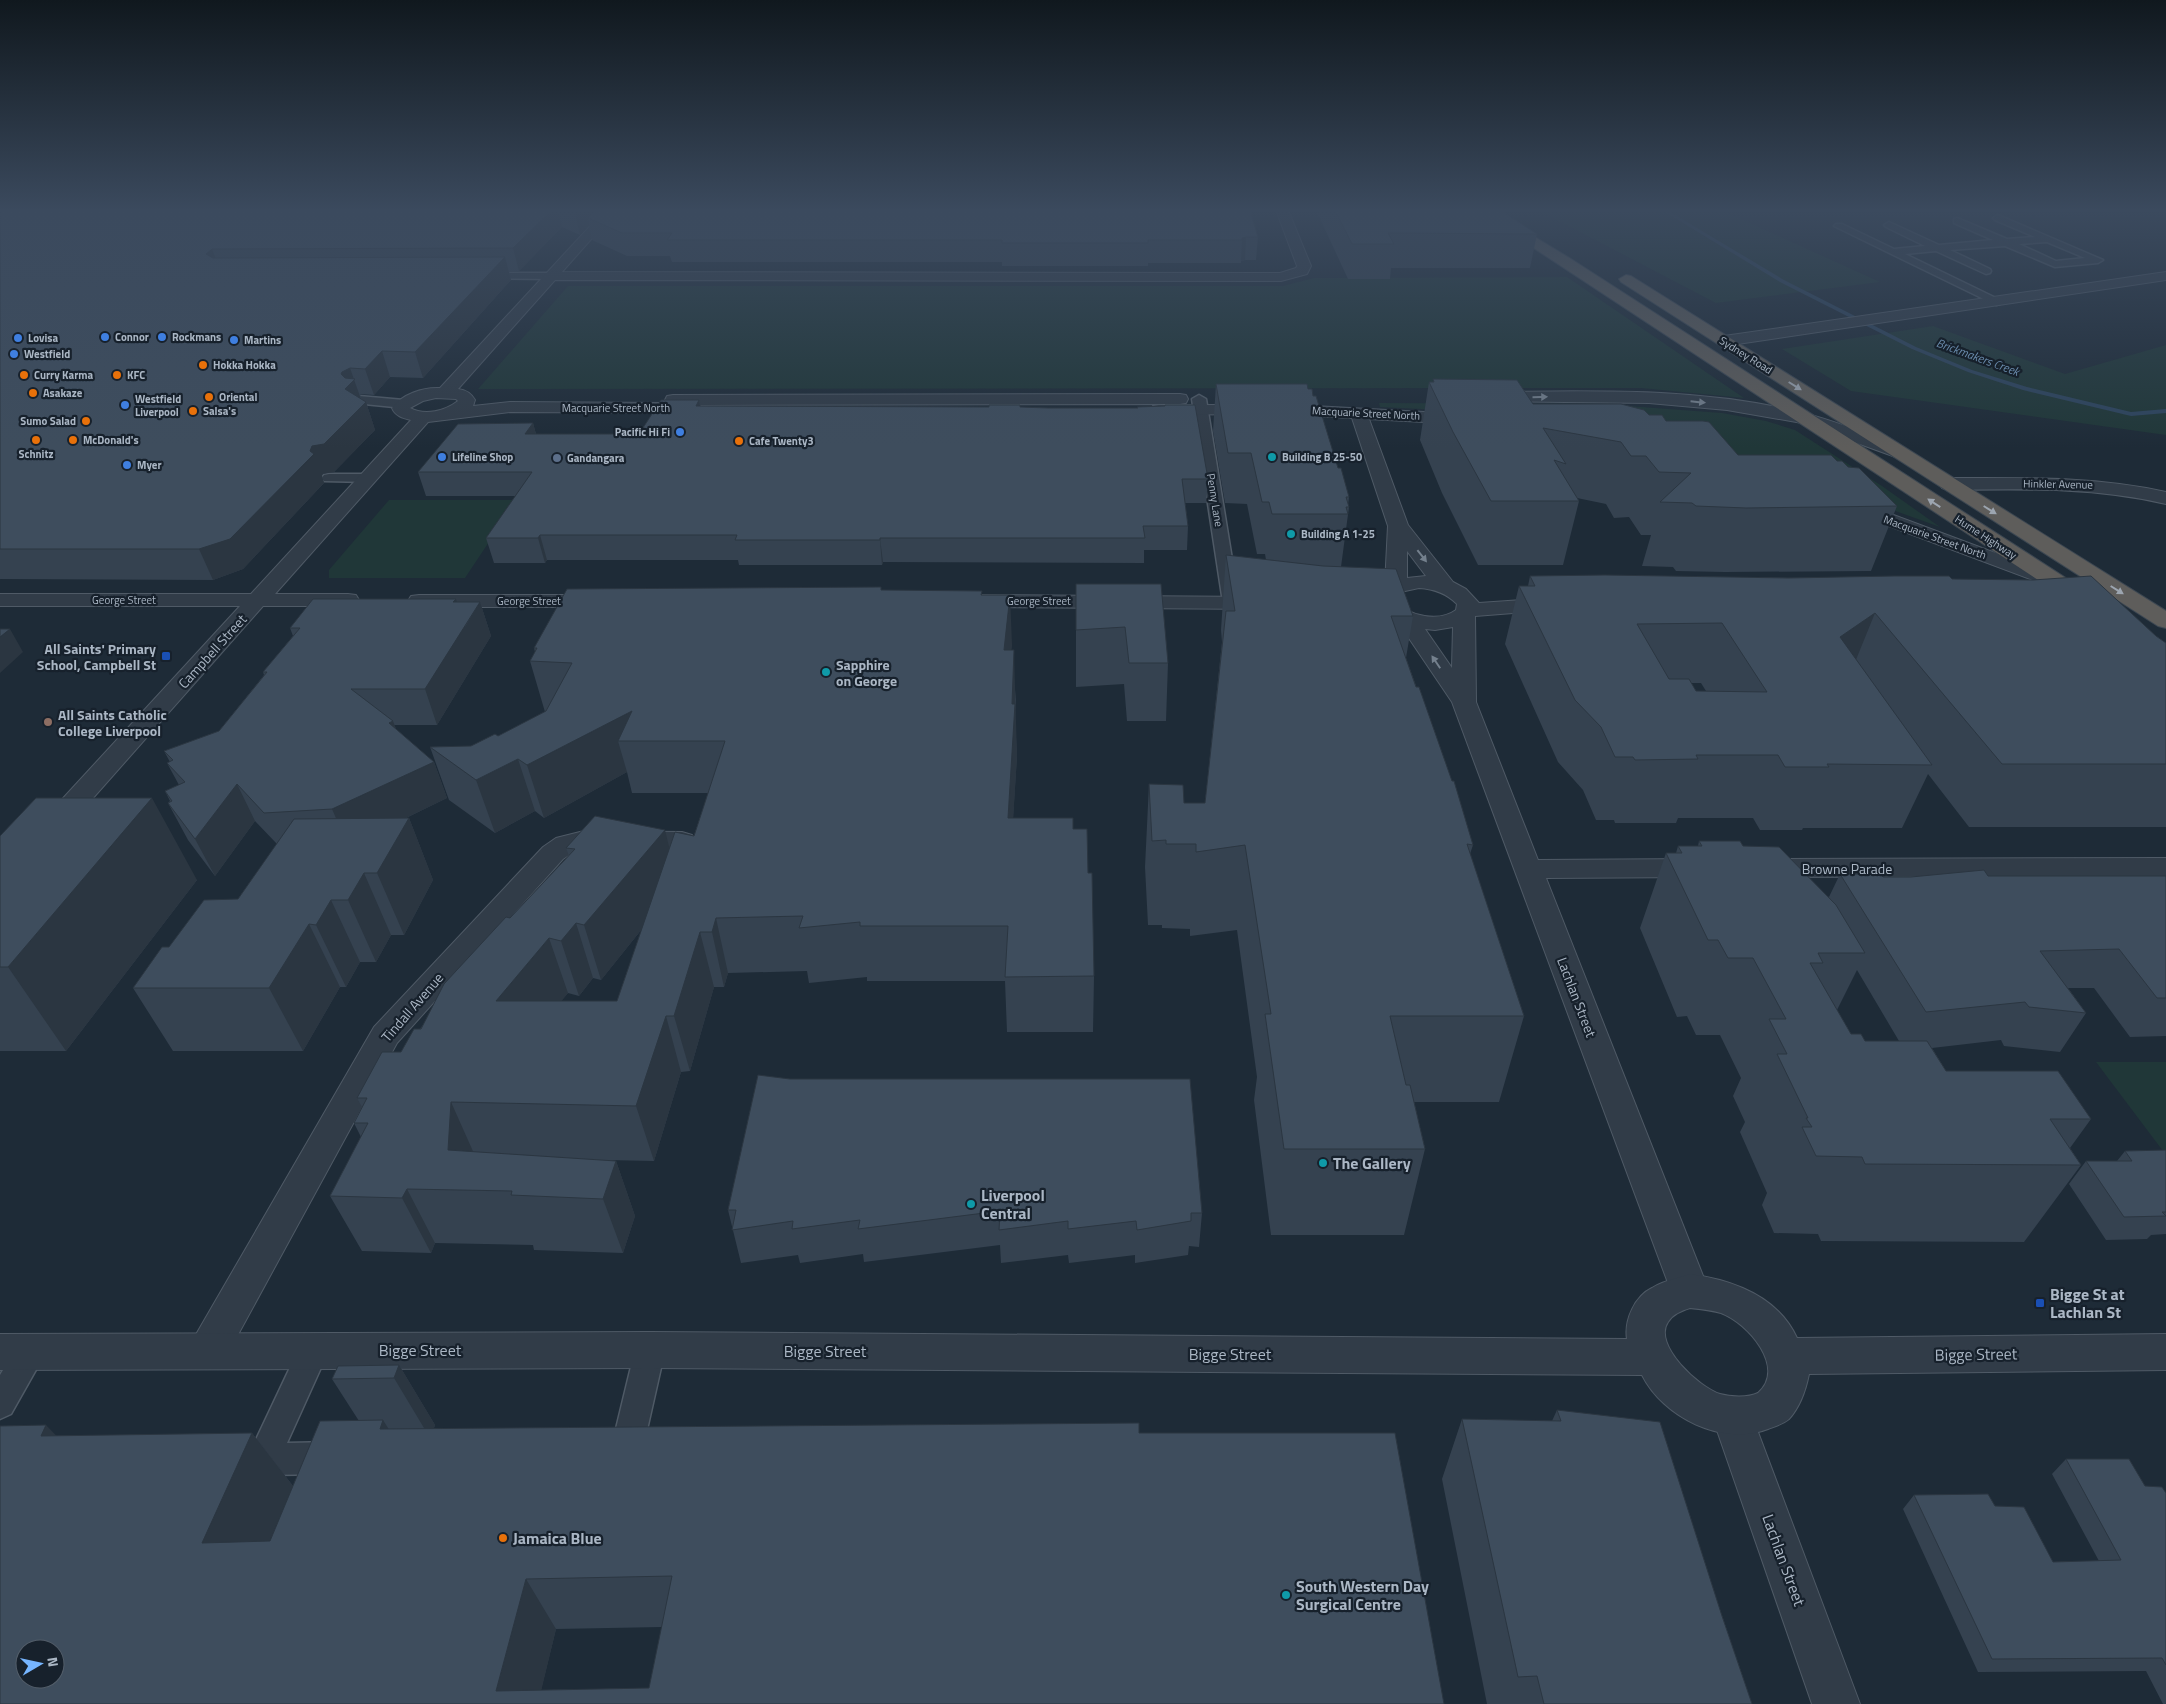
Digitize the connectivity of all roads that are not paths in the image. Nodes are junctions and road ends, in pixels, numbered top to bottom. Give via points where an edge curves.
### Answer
1 (539, 290) edge
2 (1606, 290) edge
3 (1643, 290) edge
4 (1970, 290) edge
5 (2078, 290) edge
6 (1996, 302) junction
7 (1724, 341) junction
8 (1693, 345) junction
9 (446, 392) junction
10 (465, 397) junction
11 (1471, 397) edge
12 (1377, 398) dead end
13 (359, 400) edge
14 (404, 404) junction
15 (1200, 405) junction
16 (1358, 412) junction
17 (445, 414) junction
18 (423, 417) junction
19 (1477, 420) edge
20 (1807, 420) junction
21 (1902, 454) junction
22 (329, 478) dead end
23 (368, 478) junction
24 (1949, 484) junction
25 (2166, 498) edge
26 (1838, 502) edge
27 (1398, 526) junction
28 (2053, 581) junction
29 (1450, 588) junction
30 (0, 600) edge
31 (258, 600) junction
32 (373, 600) edge
33 (403, 600) edge
34 (622, 601) edge
35 (951, 601) edge
36 (1234, 601) junction
37 (1277, 601) edge
38 (1387, 602) junction
39 (2048, 602) edge
40 (2091, 604) joint
41 (1466, 613) junction
42 (2166, 621) edge
43 (1464, 702) junction
44 (682, 841) edge
45 (38, 843) edge
46 (2166, 867) edge
47 (1528, 869) junction
48 (1690, 1291) junction
49 (314, 1350) junction
50 (650, 1350) junction
51 (208, 1351) junction
52 (16, 1352) edge
53 (2166, 1352) edge
54 (1786, 1356) junction
55 (1651, 1357) junction
56 (0, 1404) edge
57 (1732, 1416) junction
58 (597, 1452) edge
59 (361, 1457) edge
60 (1836, 1704) edge

1 - 9 street
2 - 8 highway, Sydney Road
3 - 7 highway, Sydney Road
4 - 6 lane
5 - 6 street
6 - 7 street
7 - 8 highway
7 -> 21 highway, Sydney Road
8 - 20 highway, Sydney Road
9 - 10 street
9 - 14 street via 417,397
10 - 15 street, Macquarie Street North via 546,402
10 - 17 street via 466,404
11 -> 20 street via 1649,398 1758,410
12 - 15 street, Macquarie Street North
13 - 14 lane
14 - 18 street via 402,411
15 - 16 street, Macquarie Street North
15 - 17 street, Macquarie Street North via 541,407
15 - 36 lane, Penny Lane
16 - 19 street, Macquarie Street North
16 - 27 street
17 - 18 street
18 - 23 street, Campbell Street
20 - 21 street
28 -> 20 highway, Hume Highway
21 - 24 highway, Hume Highway
22 - 23 lane
23 - 31 street, Campbell Street
24 - 25 street, Hinkler Avenue via 2094,484
24 -> 42 highway, Hume Highway
26 - 28 street, Macquarie Street North
27 -> 29 street
27 - 38 street
28 - 40 highway, Hume Highway
29 - 38 street via 1419,582
29 - 41 street via 1468,603
29 - 41 street via 1566,602
30 - 31 street, George Street
31 - 32 street, George Street
31 - 45 street, Campbell Street
33 - 34 street, George Street
35 - 36 street, George Street
36 - 37 street, George Street
38 - 41 street via 1432,623 1445,623
43 -> 38 street, Lachlan Street
39 - 40 street
41 - 43 street, Lachlan Street
43 - 47 street, Lachlan Street
44 - 51 street, Tindall Avenue via 584,840 566,844 552,853 385,1035
46 - 47 street, Browne Parade
47 - 48 street, Lachlan Street
48 - 54 street via 1712,1293 1737,1302 1758,1316 1775,1335
48 - 55 street via 1660,1301 1652,1311 1646,1325
49 - 50 street, Bigge Street
49 - 51 street, Bigge Street
49 - 59 lane via 263,1459
50 - 55 street, Bigge Street
50 - 58 lane via 626,1452
51 - 52 street, Bigge Street
52 - 56 lane
53 - 54 street, Bigge Street
54 - 57 street via 1789,1376 1784,1394 1773,1408 1754,1415
55 - 57 street via 1660,1374 1692,1402
57 - 60 street, Lachlan Street

